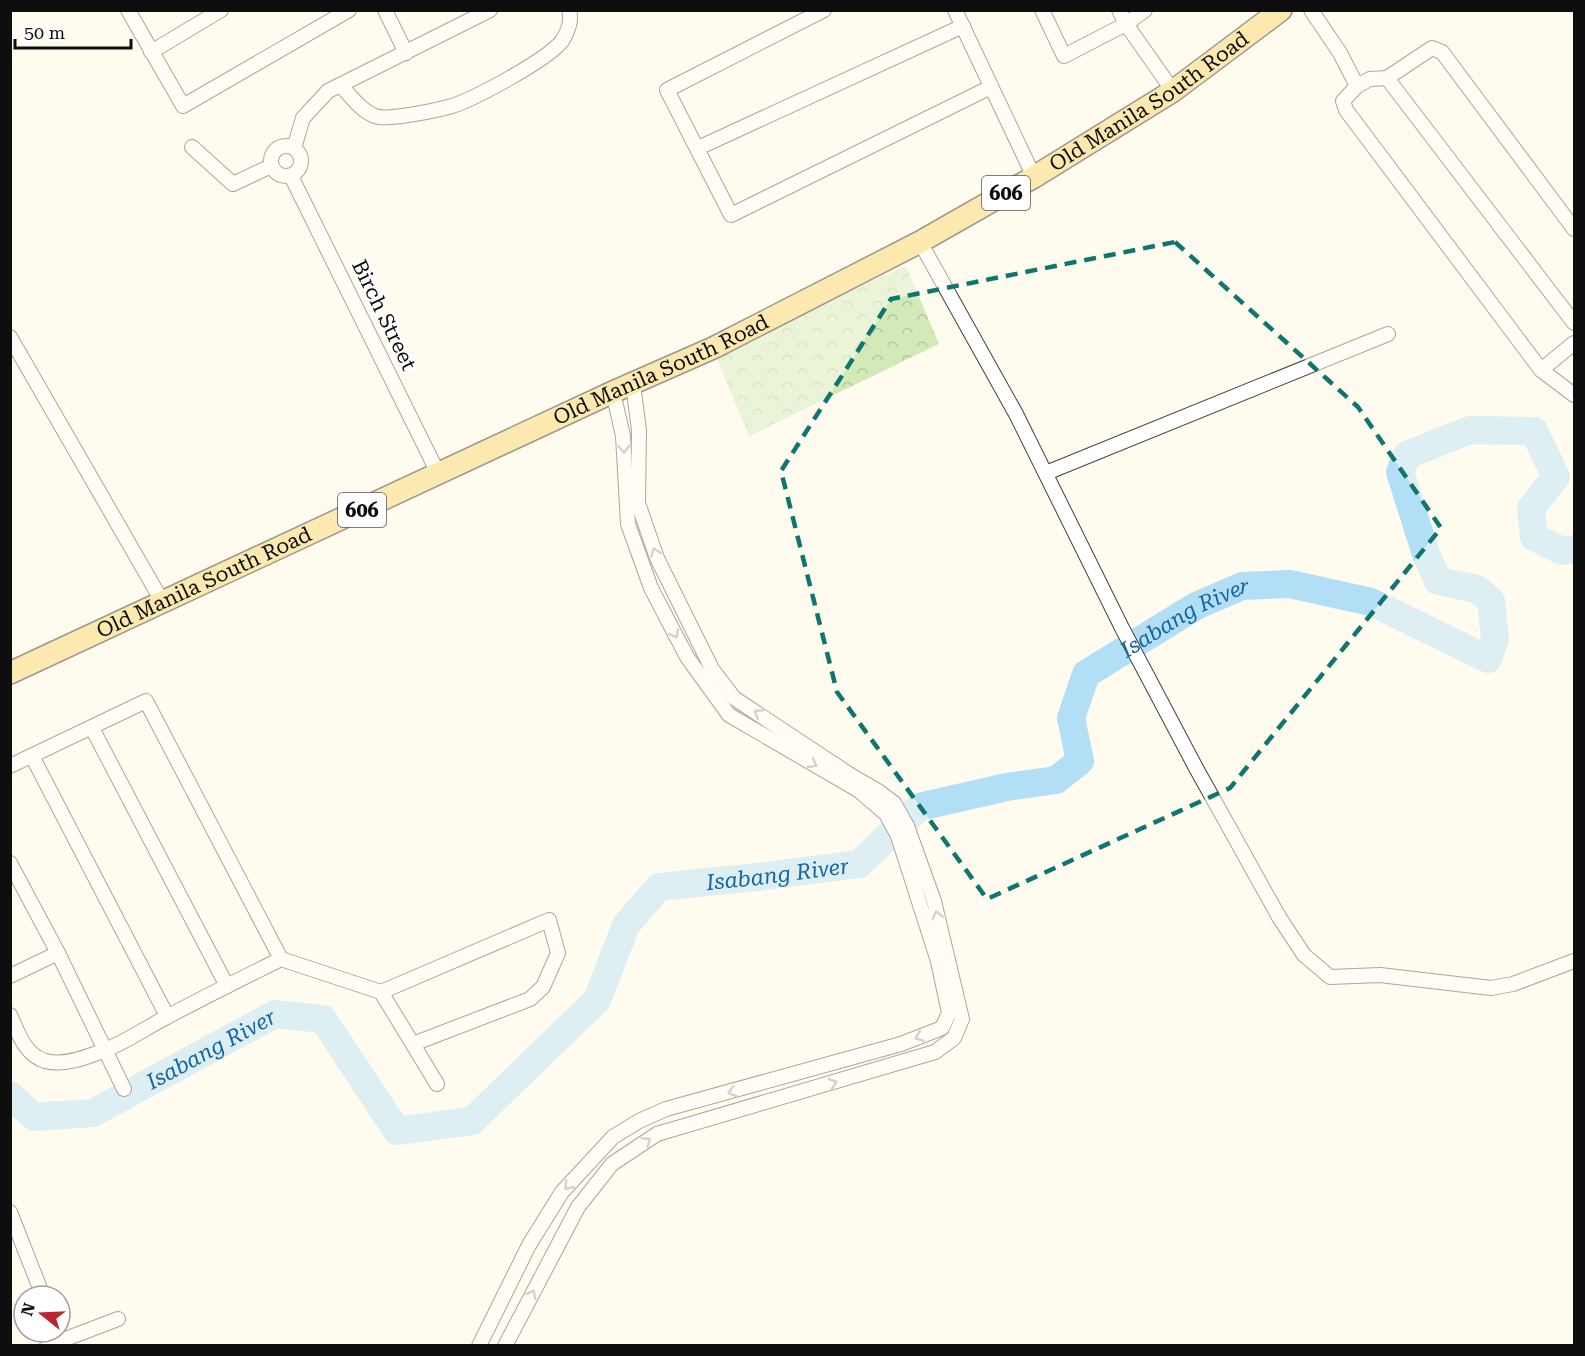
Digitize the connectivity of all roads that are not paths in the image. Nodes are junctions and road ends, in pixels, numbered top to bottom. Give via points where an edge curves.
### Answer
1 (128, 10) edge
2 (221, 10) edge
3 (348, 10) edge
4 (385, 10) edge
5 (490, 10) edge
6 (569, 10) edge
7 (824, 10) edge
8 (955, 10) edge
9 (1042, 10) edge
10 (1119, 10) edge
11 (1145, 10) edge
12 (1281, 10) edge
13 (1311, 10) edge
14 (1126, 24) junction
15 (963, 26) junction
16 (151, 52) junction
17 (406, 53) junction
18 (1387, 78) junction
19 (341, 86) junction
20 (1357, 86) junction
21 (991, 87) junction
22 (1173, 92) junction
23 (192, 147) dead end
24 (294, 148) junction
25 (698, 148) junction
26 (271, 166) junction
27 (291, 176) junction
28 (1034, 177) junction
29 (1575, 229) edge
30 (920, 242) junction
31 (1575, 323) edge
32 (1388, 334) dead end
33 (10, 337) edge
34 (1575, 343) edge
35 (1541, 370) junction
36 (623, 388) junction
37 (1575, 395) edge
38 (438, 473) junction
39 (1046, 473) junction
40 (162, 601) junction
41 (10, 673) edge
42 (92, 728) junction
43 (32, 756) junction
44 (10, 766) edge
45 (890, 809) junction
46 (902, 831) junction
47 (10, 863) edge
48 (58, 953) junction
49 (281, 959) junction
50 (1575, 961) edge
51 (10, 976) edge
52 (227, 986) junction
53 (381, 992) junction
54 (10, 1015) edge
55 (167, 1016) junction
56 (413, 1044) junction
57 (105, 1050) junction
58 (781, 1078) junction
59 (437, 1084) dead end
60 (124, 1089) dead end
61 (784, 1097) junction
62 (10, 1212) edge
63 (542, 1225) junction
64 (562, 1237) junction
65 (38, 1284) edge
66 (118, 1318) dead end
67 (72, 1332) edge
68 (479, 1346) edge
69 (505, 1346) edge

1 - 16 street
2 - 16 street
3 - 16 street via 183,106
4 - 17 street
5 - 17 street
6 - 19 street via 569,28 550,53 452,106 376,117
7 - 25 street via 667,90
8 - 15 street
9 - 14 street via 1064,56
10 - 14 street
11 - 14 street
12 - 22 main road, Old Manila South Road / 606
13 - 20 street
14 - 22 street
15 - 21 street
15 - 25 street
17 - 19 street
18 - 20 street via 1370,79
18 - 29 street via 1432,48 1442,52
18 - 31 street
19 - 24 street via 328,91 303,118
20 - 35 street via 1343,101 1346,110
21 - 25 street via 731,215
21 - 28 street
22 - 28 main road, Old Manila South Road / 606
23 - 26 street via 233,184
24 - 26 street via 276,149
24 - 27 street via 301,162
26 - 27 street via 277,174
27 - 38 street, Birch Street
28 - 30 main road, Old Manila South Road / 606
30 - 36 main road, Old Manila South Road / 606 via 713,348
30 - 39 street
32 - 39 street
33 - 40 street
34 - 35 street
35 - 37 street
36 - 38 main road, Old Manila South Road / 606
45 -> 36 street via 878,790 734,698 712,669 657,558 638,503 639,430
36 -> 45 street via 628,524 651,588 687,657 729,715
38 - 40 main road, Old Manila South Road / 606
39 - 50 street via 1196,768 1304,955 1330,976 1380,975 1491,988
40 - 41 main road, Old Manila South Road / 606
42 - 43 street
42 - 49 street via 146,701
42 - 52 street
43 - 44 street
43 - 55 street
45 - 46 street
46 -> 58 street via 949,1014 942,1028 901,1044
61 -> 46 street via 935,1052 954,1038 962,1019 933,902
47 - 48 street
48 - 51 street
48 - 57 street
49 - 52 street
49 - 53 street
52 - 55 street
53 - 56 street
53 - 56 street via 549,920 558,952 543,987 530,999
54 - 57 street via 32,1055 45,1061 58,1063
55 - 57 street
56 - 59 street
57 - 60 street
58 - 61 street
58 -> 63 street via 666,1109 639,1121 613,1137 562,1192
64 -> 61 street via 578,1208 612,1164 657,1134
62 - 65 street
63 - 64 street
63 - 68 street
69 -> 64 street
66 - 67 street

